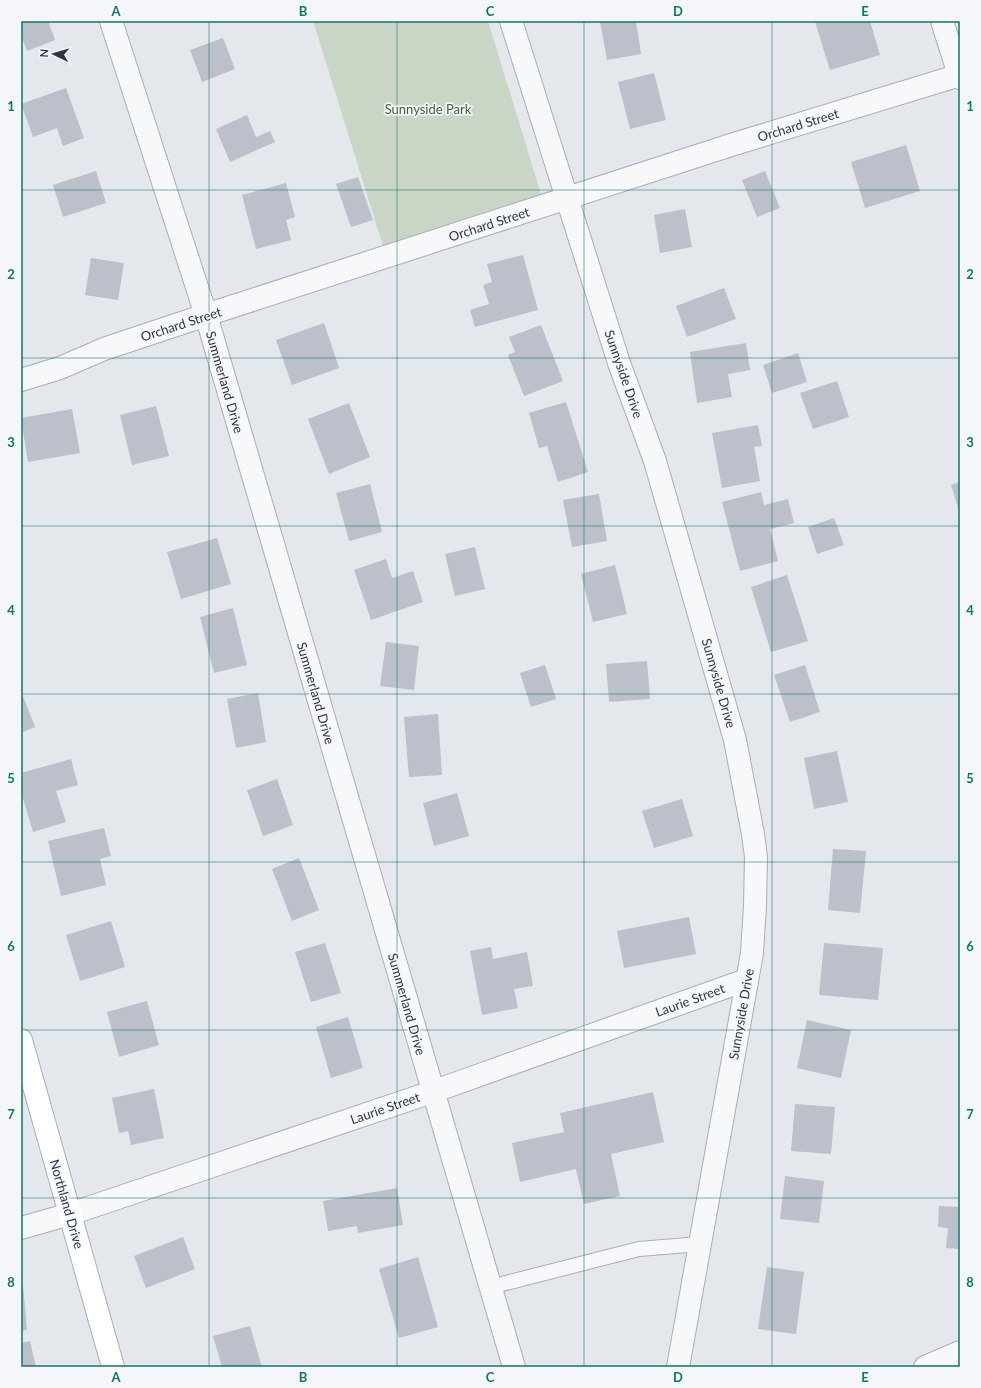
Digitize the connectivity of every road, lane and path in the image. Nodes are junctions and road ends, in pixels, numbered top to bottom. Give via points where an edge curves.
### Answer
1 (111, 21) edge
2 (511, 21) edge
3 (942, 21) edge
4 (960, 76) edge
5 (568, 198) junction
6 (206, 315) junction
7 (21, 380) edge
8 (746, 980) junction
9 (21, 1040) edge
10 (432, 1092) junction
11 (70, 1214) junction
12 (21, 1228) edge
13 (700, 1244) junction
14 (490, 1287) junction
15 (960, 1352) edge
16 (113, 1367) edge
17 (514, 1367) edge
18 (678, 1367) edge
19 (925, 1367) edge

1 - 6 street, Summerland Drive
2 - 5 street, Sunnyside Drive
3 - 4 street
4 - 5 street, Orchard Street
5 - 6 street, Orchard Street
5 - 8 street, Sunnyside Drive via 619,363 655,461 735,740 756,857 756,906 752,953
6 - 7 street, Orchard Street
6 - 10 street, Summerland Drive
8 - 10 street, Laurie Street
8 - 13 street, Sunnyside Drive
9 - 11 street, Northland Drive
10 - 11 street, Laurie Street
10 - 14 street, Summerland Drive
11 - 12 street, Laurie Street
11 - 16 street, Northland Drive
13 - 14 lane via 639,1249
13 - 18 street, Sunnyside Drive
14 - 17 street, Summerland Drive
15 - 19 street

